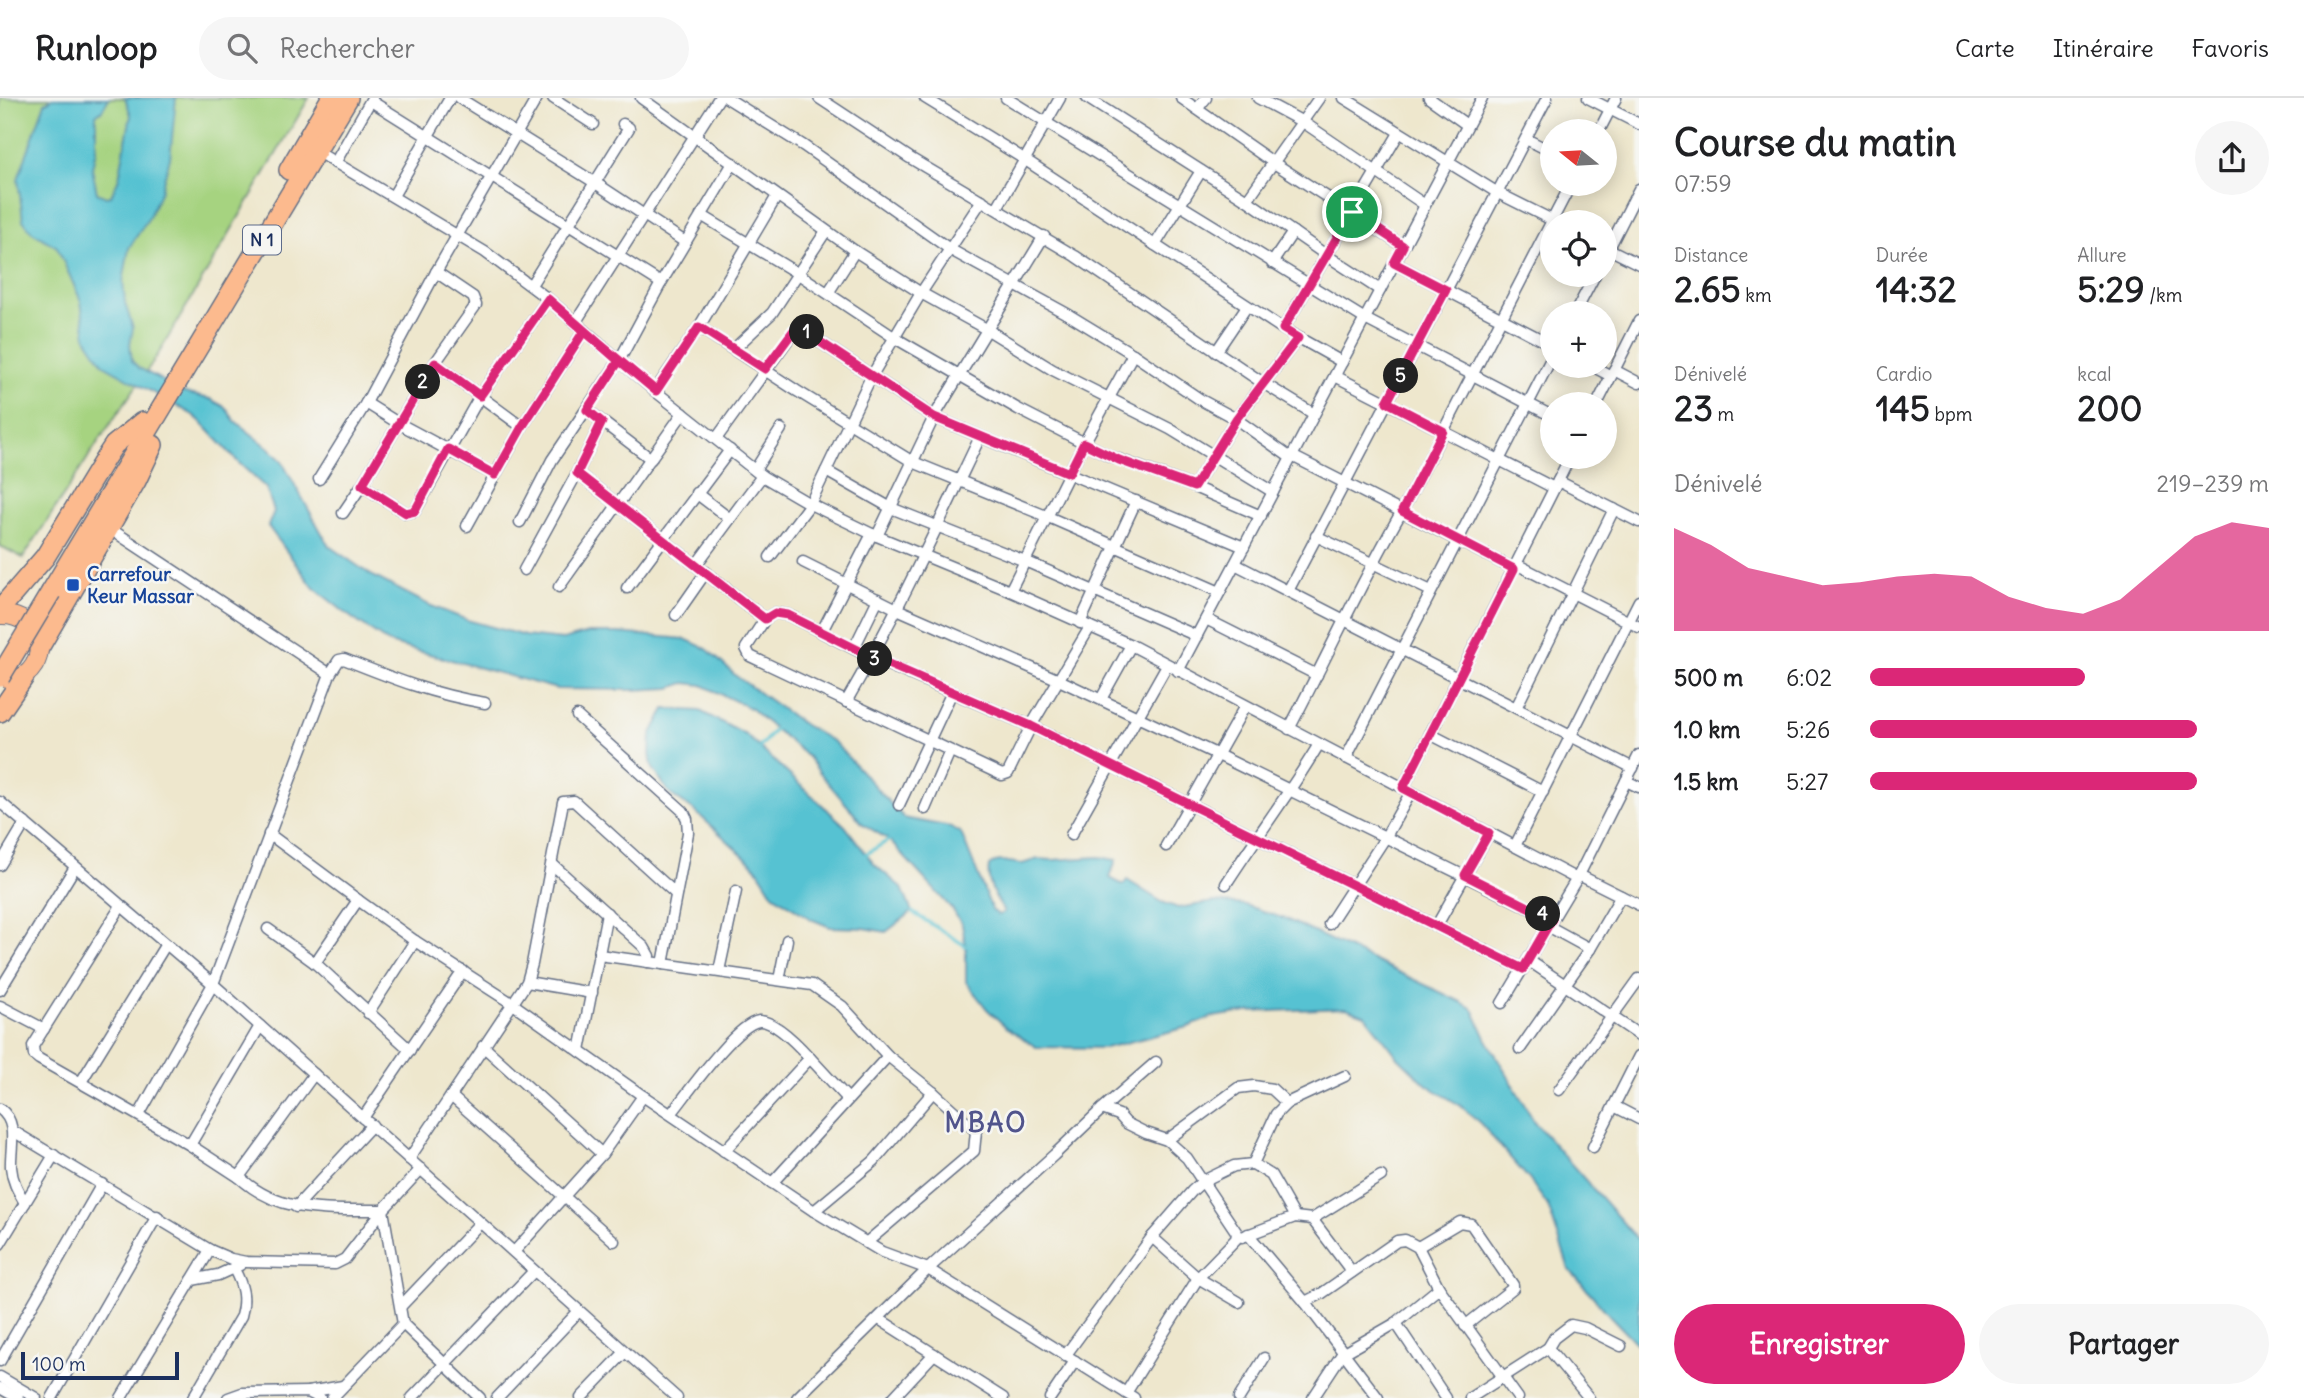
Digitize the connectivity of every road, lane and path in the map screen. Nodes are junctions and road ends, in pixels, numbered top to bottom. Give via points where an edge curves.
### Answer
1 (331, 98) edge
2 (348, 98) edge
3 (450, 98) edge
4 (459, 98) edge
5 (537, 98) edge
6 (553, 98) edge
7 (641, 98) edge
8 (719, 98) edge
9 (727, 98) edge
10 (819, 98) edge
11 (925, 98) edge
12 (1006, 98) edge
13 (1060, 98) edge
14 (1087, 98) edge
15 (1181, 98) edge
16 (1206, 98) edge
17 (1258, 98) edge
18 (1320, 98) edge
19 (1344, 98) edge
20 (1429, 98) edge
21 (1482, 98) edge
22 (1548, 98) edge
23 (1588, 98) edge
24 (1616, 98) edge
25 (372, 100) edge
26 (1197, 109) junction
27 (1610, 109) junction
28 (1605, 119) edge
29 (1303, 122) junction
30 (1044, 123) junction
31 (593, 124) dead end
32 (622, 124) dead end
33 (1639, 124) edge
34 (1467, 125) junction
35 (516, 133) junction
36 (1399, 134) junction
37 (695, 135) junction
38 (427, 137) junction
39 (1526, 139) junction
40 (1540, 146) edge
41 (316, 151) junction
42 (1024, 159) junction
43 (1447, 160) junction
44 (335, 163) junction
45 (733, 163) junction
46 (1273, 163) junction
47 (1201, 171) junction
48 (1375, 173) junction
49 (490, 176) junction
50 (594, 181) junction
51 (1639, 189) edge
52 (1498, 193) junction
53 (393, 196) junction
54 (777, 196) junction
55 (982, 200) junction
56 (1247, 200) junction
57 (1425, 205) junction
58 (1180, 207) junction
59 (997, 208) junction
60 (1352, 212) junction
61 (1540, 214) edge
62 (644, 215) junction
63 (701, 215) junction
64 (568, 225) junction
65 (1617, 230) edge
66 (826, 231) junction
67 (1293, 232) junction
68 (458, 235) junction
69 (1044, 236) junction
70 (685, 242) junction
71 (748, 244) junction
72 (1155, 245) junction
73 (1403, 246) junction
74 (1540, 247) edge
75 (951, 250) junction
76 (855, 251) junction
77 (1326, 255) junction
78 (1617, 255) edge
79 (617, 256) junction
80 (1272, 263) junction
81 (1394, 263) junction
82 (1639, 264) edge
83 (436, 272) junction
84 (797, 273) junction
85 (661, 283) junction
86 (531, 285) junction
87 (1015, 286) junction
88 (1310, 286) junction
89 (1380, 289) junction
90 (1446, 290) junction
91 (828, 293) junction
92 (920, 293) junction
93 (548, 299) junction
94 (1247, 306) junction
95 (1365, 319) junction
96 (1502, 319) junction
97 (1639, 321) edge
98 (575, 323) junction
99 (699, 327) junction
100 (1283, 329) junction
101 (988, 330) junction
102 (584, 331) junction
103 (895, 338) junction
104 (1298, 338) junction
105 (1540, 339) edge
106 (1417, 346) junction
107 (734, 349) junction
108 (1216, 352) junction
109 (1133, 354) junction
110 (619, 361) junction
111 (1342, 362) junction
112 (435, 363) junction
113 (1617, 365) edge
114 (765, 369) junction
115 (1473, 375) junction
116 (1617, 375) edge
117 (958, 376) junction
118 (1335, 376) junction
119 (871, 377) junction
120 (1541, 378) edge
121 (172, 381) junction
122 (1263, 383) junction
123 (1639, 383) edge
124 (656, 391) junction
125 (480, 396) junction
126 (1108, 397) junction
127 (1387, 402) junction
128 (366, 403) junction
129 (1528, 404) junction
130 (587, 410) junction
131 (1540, 410) edge
132 (683, 413) junction
133 (1314, 414) junction
134 (934, 417) junction
135 (1236, 419) junction
136 (148, 422) junction
137 (602, 422) junction
138 (850, 422) junction
139 (398, 424) junction
140 (522, 427) junction
141 (781, 429) dead end
142 (1443, 431) junction
143 (980, 437) junction
144 (716, 439) junction
145 (1084, 443) junction
146 (448, 449) junction
147 (730, 450) junction
148 (1215, 455) junction
149 (1292, 457) junction
150 (651, 459) junction
151 (1499, 460) junction
152 (913, 462) junction
153 (1564, 469) edge
154 (826, 471) junction
155 (577, 473) junction
156 (758, 473) junction
157 (1069, 473) junction
158 (495, 475) junction
159 (319, 479) dead end
160 (958, 482) junction
161 (1345, 483) junction
162 (1556, 484) junction
163 (362, 485) junction
164 (1194, 487) junction
165 (1273, 492) junction
166 (696, 493) junction
167 (1136, 502) junction
168 (618, 504) junction
169 (810, 504) junction
170 (891, 508) junction
171 (1614, 509) junction
172 (1402, 511) junction
173 (343, 513) dead end
174 (1046, 516) junction
175 (1261, 516) junction
176 (730, 519) junction
177 (520, 522) dead end
178 (1639, 522) edge
179 (467, 526) dead end
180 (109, 528) junction
181 (938, 528) junction
182 (875, 535) junction
183 (1316, 536) junction
184 (662, 540) junction
185 (1458, 540) junction
186 (1116, 547) junction
187 (1244, 547) junction
188 (924, 556) junction
189 (770, 557) dead end
190 (1025, 561) junction
191 (803, 562) dead end
192 (1373, 562) junction
193 (1235, 564) junction
194 (696, 565) junction
195 (1515, 566) junction
196 (524, 570) dead end
197 (706, 572) junction
198 (847, 583) junction
199 (559, 587) dead end
200 (627, 588) dead end
201 (46, 589) junction
202 (1431, 590) junction
203 (1010, 591) junction
204 (1288, 591) junction
205 (1095, 592) junction
206 (1220, 592) junction
207 (1572, 593) junction
208 (878, 599) junction
209 (1639, 601) edge
210 (0, 608) edge
211 (897, 609) junction
212 (0, 615) edge
213 (676, 615) dead end
214 (765, 619) junction
215 (1206, 619) junction
216 (1346, 620) junction
217 (1085, 625) junction
218 (1634, 625) edge
219 (822, 631) junction
220 (1197, 636) junction
221 (1130, 646) junction
222 (39, 648) junction
223 (853, 648) junction
224 (1402, 649) junction
225 (0, 653) edge
226 (872, 657) junction
227 (1167, 665) junction
228 (1178, 671) junction
229 (330, 674) junction
230 (1317, 675) junction
231 (0, 677) edge
232 (24, 677) junction
233 (1458, 678) junction
234 (1059, 680) junction
235 (0, 683) edge
236 (952, 692) junction
237 (1101, 699) junction
238 (846, 702) junction
239 (485, 703) dead end
240 (1245, 706) junction
241 (1516, 708) junction
242 (0, 712) edge
243 (577, 716) dead end
244 (1138, 717) junction
245 (1031, 726) junction
246 (1289, 729) junction
247 (1430, 734) junction
248 (1571, 736) junction
249 (928, 740) junction
250 (1319, 744) junction
251 (950, 751) junction
252 (1216, 754) junction
253 (1639, 755) edge
254 (1346, 758) junction
255 (1110, 766) junction
256 (1633, 768) junction
257 (1626, 781) junction
258 (1639, 787) edge
259 (1291, 790) junction
260 (1407, 790) junction
261 (1543, 792) junction
262 (0, 802) edge
263 (1188, 803) junction
264 (899, 804) dead end
265 (925, 809) dead end
266 (25, 823) junction
267 (1489, 833) junction
268 (269, 834) junction
269 (1071, 835) dead end
270 (1255, 837) junction
271 (1384, 838) junction
272 (1166, 846) dead end
273 (1515, 846) junction
274 (552, 864) junction
275 (0, 866) edge
276 (75, 867) junction
277 (1465, 875) junction
278 (1578, 877) junction
279 (1226, 884) dead end
280 (1354, 886) junction
281 (736, 891) dead end
282 (676, 894) junction
283 (1621, 896) junction
284 (358, 900) junction
285 (1639, 905) edge
286 (121, 906) junction
287 (607, 913) junction
288 (1550, 923) junction
289 (1329, 924) dead end
290 (1437, 925) junction
291 (268, 929) dead end
292 (787, 940) dead end
293 (415, 941) junction
294 (166, 944) junction
295 (1590, 949) junction
296 (599, 955) junction
297 (648, 962) junction
298 (315, 963) junction
299 (663, 964) junction
300 (1526, 965) junction
301 (463, 971) junction
302 (719, 971) junction
303 (1639, 979) edge
304 (779, 980) junction
305 (527, 982) junction
306 (213, 984) junction
307 (1565, 985) junction
308 (0, 990) edge
309 (592, 993) junction
310 (1502, 1003) dead end
311 (513, 1004) junction
312 (0, 1006) edge
313 (368, 1013) junction
314 (1612, 1017) junction
315 (260, 1026) junction
316 (44, 1029) junction
317 (1639, 1035) edge
318 (483, 1046) junction
319 (1520, 1049) dead end
320 (410, 1050) junction
321 (580, 1051) junction
322 (888, 1056) junction
323 (1639, 1056) edge
324 (810, 1058) junction
325 (1156, 1062) dead end
326 (314, 1074) junction
327 (1345, 1076) dead end
328 (81, 1082) junction
329 (1559, 1090) dead end
330 (933, 1092) junction
331 (451, 1096) junction
332 (643, 1096) junction
333 (849, 1099) junction
334 (1287, 1104) junction
335 (1614, 1106) junction
336 (0, 1109) edge
337 (1102, 1109) junction
338 (671, 1114) junction
339 (139, 1115) junction
340 (1639, 1119) edge
341 (368, 1122) junction
342 (13, 1131) junction
343 (1167, 1140) junction
344 (190, 1144) junction
345 (1593, 1147) dead end
346 (724, 1151) junction
347 (601, 1154) junction
348 (54, 1155) junction
349 (409, 1159) junction
350 (1253, 1164) junction
351 (421, 1169) junction
352 (1381, 1175) dead end
353 (239, 1177) junction
354 (1203, 1181) junction
355 (772, 1183) junction
356 (102, 1184) junction
357 (564, 1196) junction
358 (25, 1203) junction
359 (296, 1207) junction
360 (383, 1210) junction
361 (814, 1211) junction
362 (157, 1216) junction
363 (1295, 1217) junction
364 (1312, 1219) junction
365 (480, 1223) junction
366 (1248, 1234) junction
367 (1152, 1237) junction
368 (1236, 1239) junction
369 (614, 1241) dead end
370 (866, 1243) junction
371 (0, 1244) edge
372 (1418, 1247) junction
373 (210, 1250) junction
374 (514, 1252) junction
375 (246, 1262) junction
376 (234, 1269) junction
377 (928, 1269) junction
378 (534, 1271) junction
379 (1352, 1272) junction
380 (1198, 1278) junction
381 (192, 1280) junction
382 (1439, 1289) junction
383 (1239, 1302) dead end
384 (1305, 1302) junction
385 (401, 1306) junction
386 (579, 1311) junction
387 (879, 1319) junction
388 (1396, 1323) junction
389 (403, 1324) junction
390 (1465, 1326) junction
391 (1620, 1346) dead end
392 (1548, 1348) junction
393 (625, 1352) junction
394 (934, 1354) junction
395 (1342, 1354) junction
396 (1070, 1358) junction
397 (1264, 1358) dead end
398 (0, 1361) edge
399 (445, 1364) junction
400 (0, 1377) edge
401 (1503, 1377) junction
402 (343, 1386) junction
403 (0, 1388) edge
404 (307, 1392) junction
405 (672, 1396) edge
406 (1130, 1396) edge
407 (802, 1397) edge
408 (18, 1398) edge
409 (36, 1398) edge
410 (52, 1398) edge
411 (121, 1398) edge
412 (193, 1398) edge
413 (228, 1398) edge
414 (320, 1398) edge
415 (332, 1398) edge
416 (412, 1398) edge
417 (480, 1398) edge
418 (497, 1398) edge
419 (581, 1398) edge
420 (893, 1398) edge
421 (1003, 1398) edge
422 (1050, 1398) edge
423 (1239, 1398) edge
424 (1313, 1398) edge
425 (1378, 1398) edge
426 (1446, 1398) edge
427 (1469, 1398) edge
428 (1518, 1398) edge
429 (1589, 1398) edge

1 - 121 highway, N 1
2 - 41 highway, N 1
3 - 38 street
4 - 35 street
5 - 35 street
6 - 31 street
7 - 37 street
8 - 37 street
9 - 75 street via 804,146
10 - 55 street
11 - 42 street
12 - 30 street
13 - 30 street
14 - 47 street
15 - 26 street
16 - 26 street
17 - 29 street
18 - 29 street
19 - 36 street
20 - 34 street
21 - 34 street
22 - 39 street
23 - 27 street
24 - 27 street
25 - 38 street
25 - 44 street
26 - 46 street
27 - 28 street
27 - 33 street
29 - 46 street
29 - 48 street
30 - 42 street
30 - 58 street
32 - 50 street via 629,128
34 - 43 street
35 - 49 street
35 - 50 street
36 - 43 street
36 - 48 street
37 - 45 street
37 - 62 street
38 - 49 street
38 - 53 street
39 - 40 street
39 - 52 street
41 - 44 street
41 - 121 highway, N 1
42 - 59 street
42 - 72 street
43 - 52 street
43 - 57 street
44 - 53 street
45 - 54 street
45 - 63 street
46 - 56 street
46 - 60 street
47 - 56 street
47 - 58 street
48 - 57 street
48 - 60 street
49 - 64 street
49 - 68 street
50 - 62 street
50 - 64 street
51 - 65 street
52 - 61 street
52 - 90 street
53 - 68 street
54 - 66 street
54 - 71 street
55 - 59 street
55 - 75 street
56 - 67 street
57 - 73 street
58 - 72 street
58 - 80 street
59 - 69 street
60 - 73 street
60 - 77 street
62 - 70 street
62 - 79 street
63 - 70 street
63 - 71 street
64 - 79 street
64 - 86 street
66 - 76 street
66 - 84 street
67 - 77 street
67 - 80 street
68 - 83 street
68 - 86 street
69 - 87 street
69 - 108 street
70 - 85 street
71 - 84 street
71 - 99 street
72 - 94 street
73 - 81 street
74 - 96 street
75 - 87 street
75 - 92 street
76 - 91 street
76 - 92 street
77 - 88 street
77 - 89 street
78 - 82 street
79 - 85 street
79 - 98 street
80 - 88 street
81 - 89 street
81 - 90 street
83 - 112 street via 476,305
83 - 128 street
84 - 91 street
84 - 107 street via 764,322
85 - 110 street
86 - 93 street
87 - 101 street
87 - 109 street
88 - 95 street
88 - 100 street
89 - 95 street
90 - 96 street
90 - 106 street
91 - 103 street
92 - 101 street
92 - 103 street
93 - 98 street
93 - 125 street
94 - 100 street
94 - 108 street
95 - 106 street
95 - 111 street
96 - 105 street
96 - 115 street
97 - 113 street
98 - 102 street
99 - 107 street
99 - 124 street
100 - 104 street
101 - 117 street
101 - 126 street
102 - 110 street
102 - 140 street
103 - 117 street
103 - 119 street
104 - 111 street
104 - 122 street
106 - 115 street
106 - 127 street
107 - 114 street
108 - 122 street
109 - 126 street
109 - 135 street
110 - 124 street
110 - 130 street
111 - 118 street
112 - 125 street
112 - 139 street
114 - 119 street via 799,328
114 - 138 street
114 - 144 street
115 - 129 street
115 - 142 street
116 - 123 street
117 - 134 street
117 - 145 street
118 - 127 street
118 - 133 street
119 - 134 street
119 - 138 street
120 - 129 street
121 - 136 highway, N 1
122 - 133 street
122 - 135 street
124 - 132 street
125 - 140 street
125 - 146 street
126 - 145 street
126 - 148 street
127 - 142 street
127 - 161 street
128 - 139 street
128 - 159 street
129 - 131 street
129 - 151 street
130 - 137 street
130 - 177 street via 552,460
132 - 144 street
132 - 150 street
133 - 149 street
134 - 143 street
134 - 152 street
135 - 148 street
135 - 149 street
136 - 180 highway via 154,442
136 - 201 highway, N 1
136 - 210 highway via 114,445 46,557
137 - 150 street
137 - 155 street
138 - 152 street
138 - 154 street
139 - 146 street
139 - 163 street
140 - 158 street
141 - 156 street
142 - 151 street
142 - 172 street
143 - 157 street
143 - 160 street
144 - 147 street
145 - 157 street
145 - 164 street
146 - 158 street
146 - 163 street via 415,511 406,513
147 - 156 street
147 - 166 street
148 - 164 street
148 - 165 street
149 - 161 street
149 - 165 street
150 - 168 street
151 - 162 street
151 - 185 street
152 - 160 street
152 - 170 street
153 - 162 street
154 - 169 street
154 - 170 street
155 - 168 street
155 - 196 street
156 - 169 street
156 - 176 street
157 - 167 street
157 - 174 street
158 - 179 street
160 - 174 street
160 - 181 street
161 - 172 street
161 - 183 street
162 - 171 street
162 - 195 street
163 - 173 street
164 - 175 street
165 - 175 street
166 - 176 street
166 - 184 street
167 - 186 street
167 - 187 street
168 - 184 street
168 - 199 street
169 - 182 street
169 - 189 street
170 - 181 street
170 - 182 street
171 - 178 street
171 - 207 street
172 - 185 street
172 - 192 street
174 - 186 street
174 - 190 street
175 - 187 street
176 - 194 street
180 - 222 highway
180 - 229 street
181 - 188 street
181 - 190 street
182 - 188 street
182 - 198 street
183 - 192 street
183 - 204 street
184 - 194 street
184 - 200 street
185 - 195 street
185 - 202 street
186 - 205 street
186 - 206 street
187 - 193 street
188 - 203 street
188 - 211 street
190 - 203 street
190 - 205 street
191 - 198 street
192 - 202 street
192 - 216 street
193 - 204 street
193 - 206 street
194 - 197 street
195 - 207 street
195 - 233 street
197 - 213 street
197 - 214 street
198 - 208 street
198 - 219 street
201 - 225 highway, N 1
201 - 231 highway, N 1, bridge
202 - 224 street
203 - 217 street
204 - 216 street
205 - 217 street
205 - 220 street
206 - 215 street
207 - 218 street
207 - 241 street
208 - 211 street
208 - 223 street
209 - 218 street
211 - 226 street
211 - 234 street
212 - 222 main road via 13,615 32,627
214 - 219 street via 780,612
214 - 238 street via 746,648 750,656
215 - 220 street
215 - 230 street
216 - 224 street
216 - 230 street
217 - 221 street
217 - 234 street
218 - 248 street
219 - 223 street
220 - 228 street
221 - 227 street
221 - 237 street
222 - 232 main road via 32,670
223 - 226 street
224 - 233 street
224 - 254 street
226 - 236 street
226 - 238 street
227 - 228 street
227 - 244 street
228 - 240 street
229 - 239 street via 344,659 409,685
229 - 268 street
230 - 246 street
232 - 235 main road
232 - 242 highway
233 - 241 street
233 - 247 street
234 - 237 street
234 - 245 street
236 - 245 street
236 - 249 street
237 - 244 street
238 - 249 street
240 - 246 street
240 - 252 street
241 - 248 street
243 - 282 street via 683,811 688,833
244 - 252 street
244 - 255 street
245 - 251 street via 1005,775
245 - 255 street
246 - 250 street
247 - 260 street
247 - 261 street
248 - 256 street
248 - 261 street
249 - 251 street
249 - 264 street
250 - 254 street
250 - 259 street
251 - 265 street
252 - 259 street
252 - 263 street
253 - 256 street
254 - 260 street
255 - 263 street
255 - 269 street
256 - 257 street
257 - 258 street
257 - 278 street
259 - 270 street
259 - 271 street
260 - 267 street
260 - 271 street
261 - 273 street
262 - 266 street
263 - 270 street
263 - 272 street
266 - 275 street
266 - 276 street
267 - 273 street
267 - 277 street
268 - 284 street
268 - 306 street
270 - 279 street
270 - 280 street
271 - 277 street
271 - 280 street
273 - 278 street
274 - 282 street via 563,802 574,801
274 - 287 street
274 - 305 street
276 - 286 street
276 - 308 street
277 - 288 street
277 - 290 street
278 - 283 street
278 - 288 street
280 - 289 street
280 - 290 street
281 - 302 street
282 - 299 street
283 - 285 street
283 - 295 street
284 - 293 street
284 - 298 street
286 - 294 street
286 - 316 street
287 - 296 street
287 - 297 street via 645,947
288 - 295 street
288 - 300 street
290 - 300 street
291 - 298 street
292 - 304 street
293 - 301 street
293 - 313 street
294 - 306 street
294 - 328 street
295 - 307 street
296 - 297 street
296 - 309 street
297 - 299 street
298 - 313 street
299 - 302 street
300 - 307 street
300 - 310 street
301 - 311 street
301 - 320 street
302 - 304 street
303 - 314 street
304 - 322 street via 812,985 829,996
305 - 309 street
305 - 311 street
306 - 315 street
306 - 339 street
307 - 314 street
307 - 319 street
309 - 321 street
311 - 318 street
311 - 321 street
312 - 316 street
313 - 320 street
314 - 317 street
314 - 329 street
315 - 326 street
315 - 344 street
316 - 328 street via 33,1046 34,1055
318 - 331 street
318 - 347 street
320 - 341 street
321 - 332 street
322 - 330 street
322 - 333 street
323 - 335 street
324 - 333 street
324 - 338 street via 771,1023 757,1021 733,1036
324 - 346 street
325 - 337 street
326 - 341 street
326 - 353 street
327 - 334 street
328 - 339 street
330 - 361 street via 874,1161
330 - 370 street via 976,1131 974,1151
331 - 349 street
331 - 357 street
332 - 338 street
332 - 347 street
333 - 355 street
334 - 343 street via 1272,1089 1238,1088
334 - 350 street via 1276,1114
335 - 340 street
335 - 345 street
336 - 342 street
337 - 343 street
337 - 377 street
338 - 346 street
339 - 344 street
341 - 349 street
341 - 359 street
342 - 348 street
342 - 358 street via 11,1166
343 - 354 street
344 - 353 street
346 - 355 street
347 - 357 street
348 - 356 street
348 - 358 street
349 - 351 street
350 - 354 street via 1234,1166
350 - 363 street via 1271,1175
351 - 360 street
351 - 365 street
352 - 364 street
353 - 359 street via 258,1193
354 - 367 street
354 - 368 street via 1236,1228
355 - 361 street
356 - 362 street
356 - 398 street
357 - 369 street
357 - 374 street
358 - 371 street
359 - 360 street
360 - 375 street via 345,1259 335,1264
360 - 385 street
361 - 370 street
362 - 373 street
362 - 410 street
363 - 364 street
363 - 366 street
364 - 379 street
365 - 374 street
365 - 385 street
366 - 368 street
366 - 384 street
367 - 380 street
367 - 396 street
368 - 380 street
370 - 377 street
372 - 379 street via 1397,1241
372 - 382 street
372 - 390 street via 1460,1222 1471,1224 1513,1285
373 - 375 street
373 - 381 street
374 - 378 street
375 - 376 street
376 - 381 street
376 - 412 street via 243,1286 241,1316
377 - 387 street
377 - 396 street
378 - 386 street
378 - 399 street
379 - 384 street
380 - 383 street
380 - 406 street
381 - 411 street
382 - 388 street
382 - 390 street
384 - 395 street
385 - 389 street
386 - 393 street
386 - 418 street
387 - 394 street
387 - 407 street
388 - 395 street
388 - 426 street
389 - 399 street
389 - 402 street
390 - 401 street
391 - 392 street via 1571,1325
392 - 401 street
392 - 429 street
393 - 405 street
393 - 419 street
394 - 420 street
394 - 421 street
395 - 424 street
395 - 425 street
396 - 406 street
396 - 422 street
397 - 423 street
399 - 416 street
399 - 417 street
400 - 409 street
401 - 427 street
401 - 428 street
402 - 404 street
402 - 415 street
403 - 408 street
404 - 413 street via 242,1393
404 - 414 street

